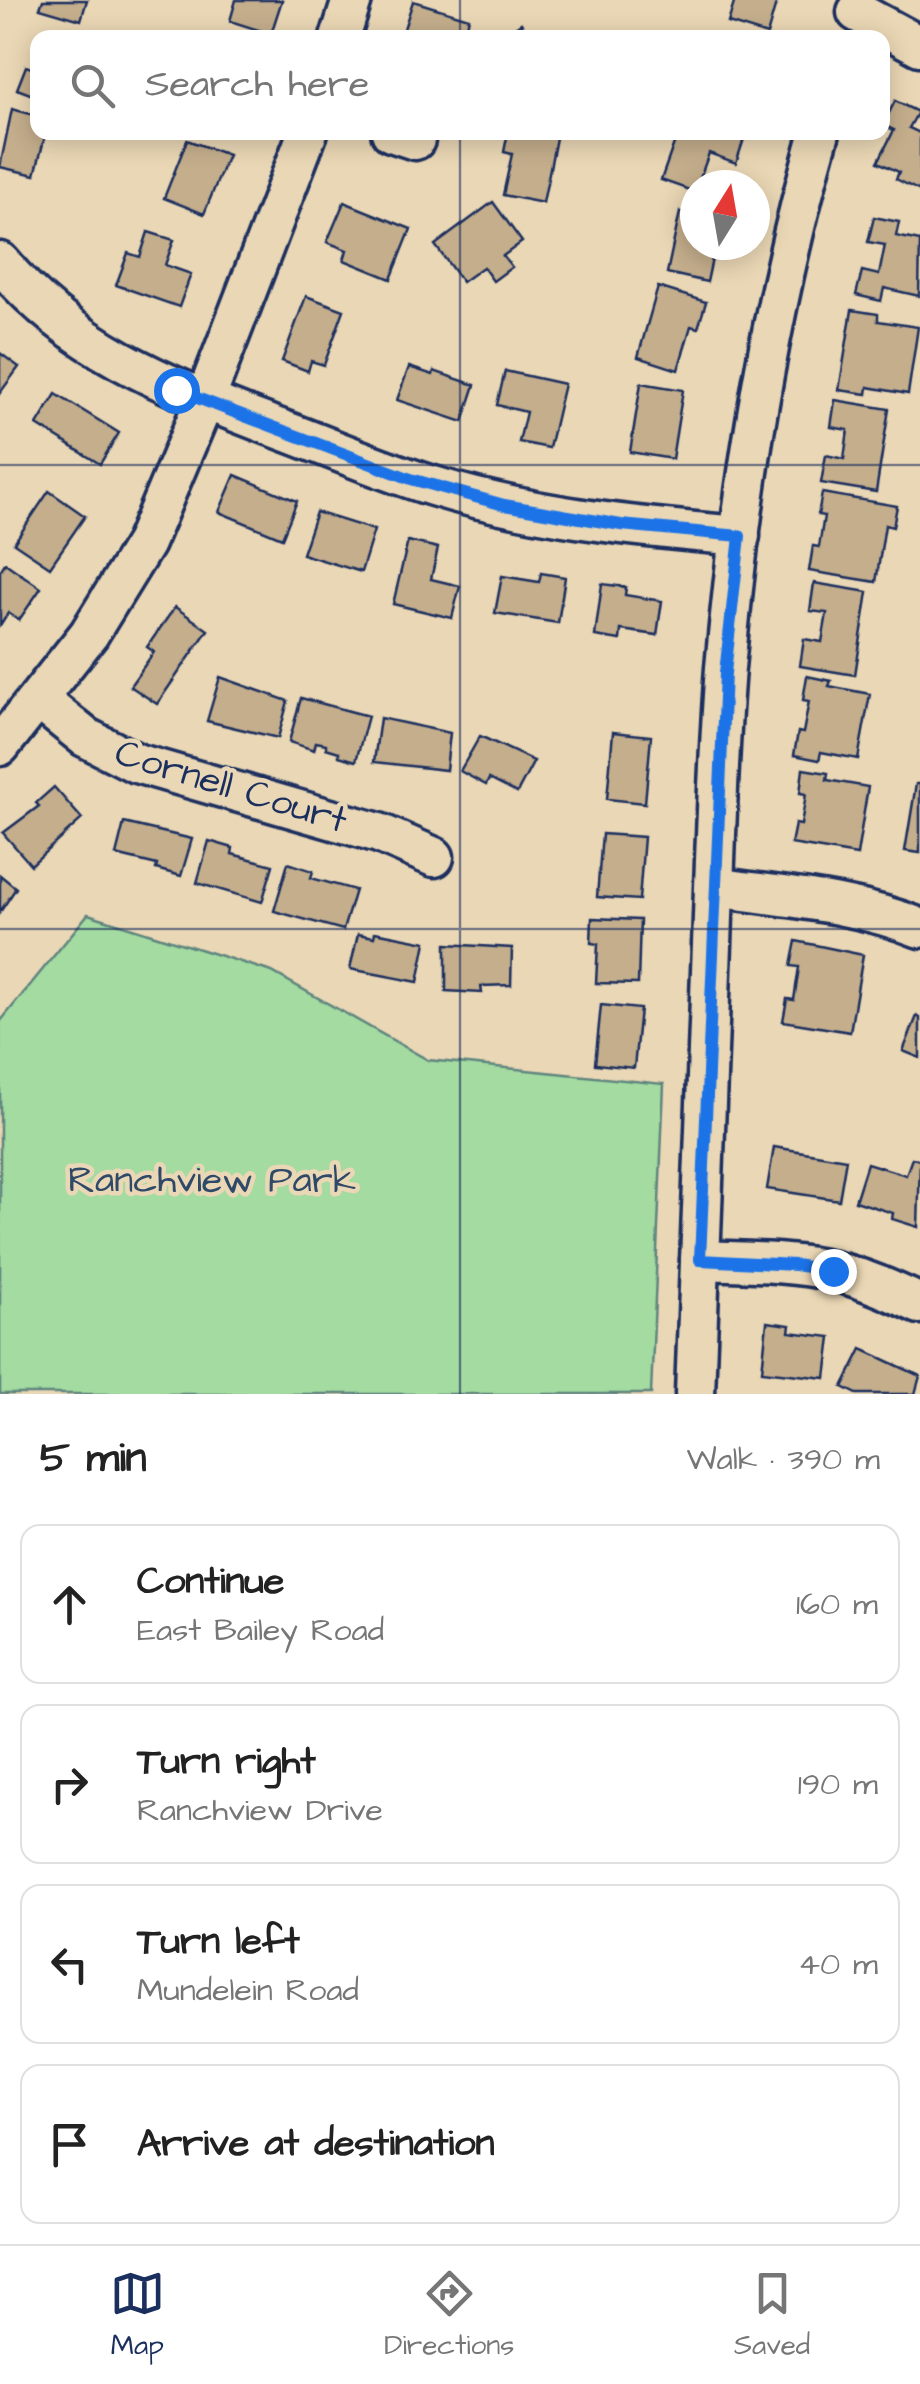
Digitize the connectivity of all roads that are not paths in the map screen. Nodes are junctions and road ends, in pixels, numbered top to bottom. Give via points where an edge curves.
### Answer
1 (352, 0) edge
2 (856, 16) edge
3 (343, 30) edge
4 (886, 30) edge
5 (890, 32) edge
6 (920, 46) edge
7 (305, 140) edge
8 (818, 140) edge
9 (0, 262) edge
10 (205, 400) junction
11 (740, 536) junction
12 (38, 699) junction
13 (0, 746) edge
14 (434, 857) dead end
15 (715, 887) junction
16 (920, 928) edge
17 (700, 1260) junction
18 (920, 1304) edge
19 (695, 1394) edge

1 - 3 street
2 - 4 street
5 - 6 street
7 - 10 street
8 - 11 street via 778,306
9 - 10 street via 59,321 105,353
10 - 11 street via 411,479 504,505
10 - 12 street via 146,543 90,634
11 - 15 street via 725,673
12 - 13 street
12 - 14 street, Cornell Court via 86,737 136,763 379,833
15 - 16 street via 853,908
15 - 17 street
17 - 18 street via 833,1271
17 - 19 street

